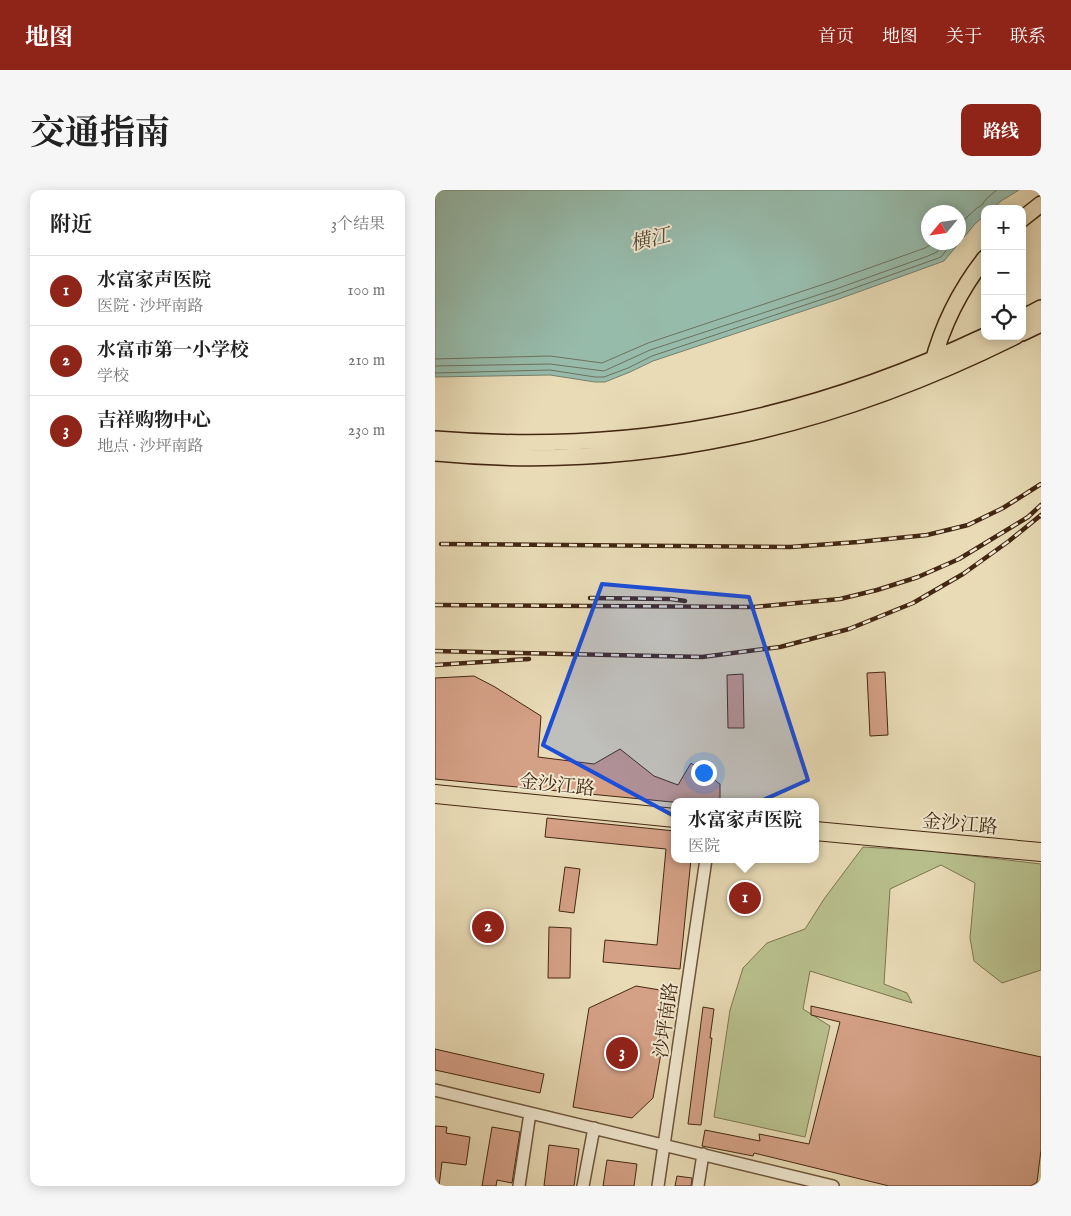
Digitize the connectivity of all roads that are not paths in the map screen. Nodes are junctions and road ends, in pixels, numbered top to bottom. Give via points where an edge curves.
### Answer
1 (1041, 204) edge
2 (1026, 216) edge
3 (981, 264) edge
4 (1041, 308) edge
5 (1026, 316) edge
6 (1041, 324) edge
7 (1026, 331) edge
8 (981, 338) edge
9 (1007, 340) edge
10 (935, 355) junction
11 (930, 376) junction
12 (435, 439) edge
13 (435, 453) edge
14 (435, 794) edge
15 (671, 818) edge
16 (819, 831) edge
17 (1041, 852) edge
18 (705, 863) edge
19 (435, 1090) edge
20 (530, 1113) junction
21 (593, 1128) junction
22 (665, 1145) junction
23 (703, 1154) junction
24 (519, 1186) edge
25 (583, 1186) edge
26 (658, 1186) edge
27 (698, 1186) edge
28 (833, 1186) edge

1 - 2 main road
3 - 10 main road via 957,300
4 - 5 main road
6 - 7 main road
8 - 10 main road
9 - 11 main road
10 - 11 main road
10 - 12 main road via 862,387 811,404 704,428 581,442 505,443
11 - 13 main road via 823,415 706,442 582,456 505,457
14 - 15 highway, 金沙江路
16 - 17 highway, 金沙江路
18 - 22 street, 沙坪南路
19 - 20 street
20 - 21 street
20 - 24 street
21 - 22 street
21 - 25 street
22 - 23 street
22 - 26 street, 沙坪南路
23 - 27 street
23 - 28 street

